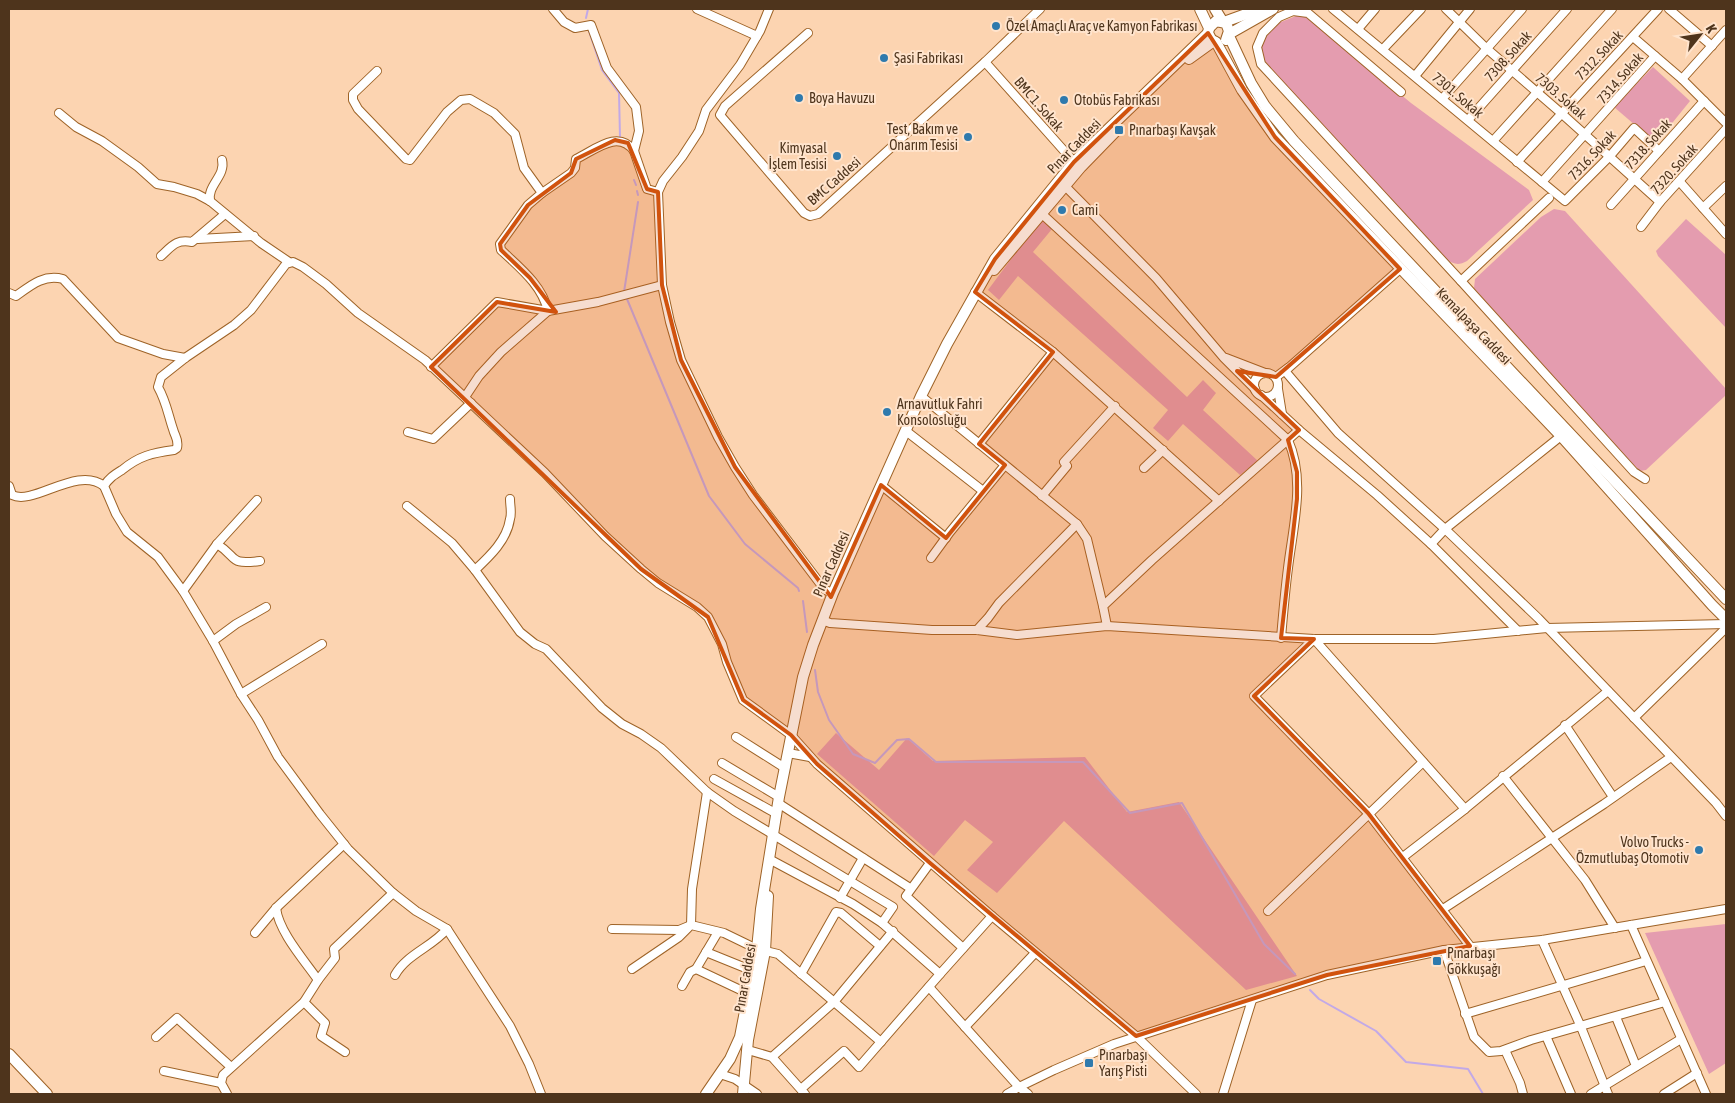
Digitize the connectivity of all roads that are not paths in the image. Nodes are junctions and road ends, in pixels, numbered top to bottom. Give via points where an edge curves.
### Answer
1 (552, 9) edge
2 (696, 9) edge
3 (769, 9) edge
4 (1040, 9) edge
5 (1200, 9) edge
6 (1215, 9) edge
7 (1268, 9) edge
8 (1334, 9) edge
9 (1375, 9) edge
10 (1421, 9) edge
11 (1446, 9) edge
12 (1470, 9) edge
13 (1522, 9) edge
14 (1567, 9) edge
15 (1612, 9) edge
16 (1657, 9) edge
17 (1669, 9) edge
18 (1224, 22) junction
19 (1458, 22) junction
20 (1358, 28) junction
21 (1726, 30) edge
22 (808, 33) dead end
23 (1229, 35) junction
24 (757, 36) junction
25 (1212, 36) junction
26 (1633, 37) junction
27 (1712, 46) junction
28 (1486, 48) junction
29 (1383, 50) junction
30 (1655, 56) junction
31 (985, 62) junction
32 (1512, 70) junction
33 (377, 71) dead end
34 (1415, 76) junction
35 (1682, 80) junction
36 (1401, 92) dead end
37 (1537, 92) junction
38 (1442, 99) junction
39 (1704, 101) junction
40 (1561, 112) junction
41 (59, 114) dead end
42 (1468, 120) junction
43 (1726, 123) edge
44 (1726, 129) edge
45 (1586, 135) junction
46 (1494, 141) junction
47 (634, 151) junction
48 (1659, 151) junction
49 (1610, 156) junction
50 (222, 160) dead end
51 (1074, 162) junction
52 (1517, 162) junction
53 (1633, 179) junction
54 (1542, 182) junction
55 (1680, 182) junction
56 (1065, 186) junction
57 (1726, 186) edge
58 (658, 192) junction
59 (542, 193) junction
60 (1549, 198) dead end
61 (210, 201) junction
62 (1565, 202) joint
63 (1660, 202) junction
64 (1611, 205) dead end
65 (1703, 208) junction
66 (225, 214) junction
67 (1042, 214) junction
68 (1641, 227) dead end
69 (1726, 233) edge
70 (254, 236) junction
71 (197, 239) junction
72 (161, 256) dead end
73 (289, 262) junction
74 (1400, 269) junction
75 (1461, 280) junction
76 (662, 285) junction
77 (975, 292) junction
78 (9, 293) edge
79 (548, 311) junction
80 (1053, 352) junction
81 (185, 358) junction
82 (1224, 358) junction
83 (431, 366) junction
84 (1284, 371) junction
85 (1265, 373) junction
86 (1276, 377) junction
87 (1278, 389) junction
88 (1258, 392) junction
89 (921, 396) junction
90 (468, 400) junction
91 (1115, 406) junction
92 (1282, 414) junction
93 (1299, 430) junction
94 (906, 431) junction
95 (408, 432) dead end
96 (1561, 436) junction
97 (1288, 440) junction
98 (979, 444) junction
99 (1163, 450) junction
100 (1005, 465) junction
101 (1144, 468) dead end
102 (1645, 479) dead end
103 (881, 485) junction
104 (9, 486) edge
105 (104, 486) junction
106 (983, 491) junction
107 (10, 495) edge
108 (1042, 496) junction
109 (258, 500) dead end
110 (510, 500) dead end
111 (1219, 501) junction
112 (407, 506) dead end
113 (1077, 524) junction
114 (1445, 529) junction
115 (946, 538) junction
116 (217, 544) junction
117 (1431, 544) junction
118 (931, 558) dead end
119 (260, 561) dead end
120 (475, 570) junction
121 (183, 591) junction
122 (832, 593) junction
123 (1726, 599) edge
124 (1103, 606) junction
125 (266, 607) dead end
126 (1726, 619) edge
127 (822, 620) junction
128 (1726, 624) edge
129 (1107, 626) junction
130 (1547, 628) junction
131 (1726, 628) edge
132 (977, 630) junction
133 (1518, 631) junction
134 (1280, 638) junction
135 (1314, 639) junction
136 (213, 641) junction
137 (322, 644) dead end
138 (1608, 691) junction
139 (241, 694) junction
140 (1634, 718) junction
141 (1565, 725) junction
142 (791, 735) junction
143 (736, 737) dead end
144 (788, 753) junction
145 (810, 757) junction
146 (1671, 757) junction
147 (1423, 762) junction
148 (722, 763) dead end
149 (785, 768) junction
150 (1503, 776) junction
151 (714, 779) dead end
152 (707, 792) junction
153 (1613, 797) junction
154 (779, 800) junction
155 (1465, 809) junction
156 (1368, 813) junction
157 (777, 814) junction
158 (1726, 816) edge
159 (773, 835) junction
160 (1552, 836) junction
161 (344, 844) junction
162 (1403, 857) junction
163 (863, 858) junction
164 (769, 862) junction
165 (930, 863) junction
166 (850, 881) junction
167 (910, 888) junction
168 (393, 893) junction
169 (840, 898) junction
170 (276, 908) junction
171 (1726, 908) edge
172 (1443, 909) junction
173 (1268, 911) dead end
174 (992, 916) junction
175 (882, 922) junction
176 (691, 925) junction
177 (1631, 926) junction
178 (1615, 928) junction
179 (447, 929) junction
180 (612, 929) dead end
181 (893, 931) junction
182 (718, 932) junction
183 (256, 933) dead end
184 (1542, 940) junction
185 (880, 946) junction
186 (1470, 946) junction
187 (963, 948) junction
188 (761, 950) junction
189 (1444, 950) junction
190 (706, 952) junction
191 (1035, 953) junction
192 (1646, 961) junction
193 (632, 969) dead end
194 (696, 969) junction
195 (753, 971) junction
196 (395, 974) dead end
197 (801, 974) junction
198 (940, 974) junction
199 (318, 980) junction
200 (682, 986) dead end
201 (1563, 986) junction
202 (929, 987) junction
203 (749, 994) junction
204 (1252, 1000) junction
205 (304, 1002) junction
206 (834, 1002) junction
207 (1665, 1002) junction
208 (1465, 1014) junction
209 (1616, 1017) junction
210 (965, 1027) junction
211 (1581, 1027) junction
212 (1136, 1036) junction
213 (1546, 1036) junction
214 (156, 1037) dead end
215 (1681, 1038) junction
216 (745, 1042) junction
217 (880, 1042) junction
218 (1505, 1050) junction
219 (344, 1052) dead end
220 (9, 1054) edge
221 (772, 1057) junction
222 (231, 1066) junction
223 (1636, 1066) junction
224 (164, 1071) dead end
225 (1697, 1073) junction
226 (720, 1074) junction
227 (222, 1083) junction
228 (1605, 1085) junction
229 (1018, 1087) junction
230 (744, 1090) edge
231 (803, 1092) edge
232 (46, 1094) edge
233 (227, 1094) edge
234 (541, 1094) edge
235 (706, 1094) edge
236 (757, 1094) edge
237 (1007, 1094) edge
238 (1028, 1094) edge
239 (1195, 1094) edge
240 (1223, 1094) edge
241 (1523, 1094) edge
242 (1571, 1094) edge
243 (1591, 1094) edge
244 (1608, 1094) edge
245 (1664, 1094) edge
246 (1706, 1094) edge

1 - 47 street via 574,28 591,25 607,68 636,107 639,131
2 - 24 street
3 - 24 street
4 - 31 street, BMC Caddesi
5 - 25 main road, Kemalpaşa Caddesi
6 - 18 main road, Kemalpaşa Caddesi
7 - 18 main road
7 - 23 main road
8 - 20 street, 7301. Sokak
9 - 20 street
10 - 29 street
11 - 19 street, 7303. Sokak
12 - 19 street
13 - 28 street
14 - 32 street, 7308. Sokak
15 - 37 street
16 - 26 street, 7312. Sokak
17 - 27 street
18 - 23 main road, Kemalpaşa Caddesi via 1229,27
18 - 25 main road via 1214,22
19 - 28 street, 7303. Sokak
19 - 34 street
20 - 29 street, 7301. Sokak
21 - 27 street
22 - 31 street, BMC Caddesi via 725,106 720,115 810,216 818,214
23 - 25 main road via 1223,41
23 - 123 main road, Kemalpaşa Caddesi via 1260,98 1294,141
24 - 58 street via 706,110 699,131 662,181
25 - 51 main road, Pınar Caddesi
25 - 56 main road, Pınar Caddesi
25 - 74 main road, Kemalpaşa Caddesi via 1253,108 1275,137
26 - 30 street
26 - 40 street, 7312. Sokak
27 - 35 street
28 - 32 street, 7303. Sokak
28 - 38 street
29 - 34 street, 7301. Sokak
30 - 35 street
30 - 45 street, 7314. Sokak
31 - 51 street, BMC 1. Sokak
32 - 37 street, 7303. Sokak
32 - 42 street, 7308. Sokak
33 - 59 street via 353,94 353,100 406,159 410,160 448,112 461,100 470,99 494,113 515,134 524,168
34 - 38 street, 7301. Sokak
35 - 39 street
36 - 75 street via 1308,13 1293,11 1279,17 1263,33 1257,47 1261,64
37 - 40 street, 7303. Sokak
37 - 46 street
38 - 42 street, 7301. Sokak
39 - 43 street
39 - 48 street, 7318. Sokak
40 - 45 street, 7303. Sokak
40 - 52 street, 7312. Sokak
41 - 61 street via 138,166 157,184 197,194
42 - 46 street, 7301. Sokak
44 - 55 street, 7320. Sokak
45 - 49 street, 7303. Sokak
45 - 54 street, 7314. Sokak
46 - 52 street, 7301. Sokak
47 - 58 street via 647,189
47 - 59 street via 622,141 604,144 576,159 571,173
48 - 49 street, 7316. Sokak via 1634,128
48 - 53 street, 7318. Sokak
49 - 53 street, 7303. Sokak
49 - 62 street, 7316. Sokak
50 - 61 street via 224,166 208,194
51 - 77 main road, Pınar Caddesi via 995,259
52 - 54 street, 7301. Sokak
53 - 63 street, 7303. Sokak
53 - 64 street, 7318. Sokak
54 - 62 street, 7301. Sokak
55 - 63 street, 7320. Sokak
55 - 65 street
56 - 67 main road, Pınar Caddesi
56 - 82 street via 1156,278
57 - 65 street
58 - 76 street
59 - 79 street via 528,205 500,244 501,250 545,298
60 - 75 street
61 - 66 street
63 - 68 street, 7320. Sokak
65 - 69 street
66 - 70 street
66 - 71 street
67 - 77 main road, Pınar Caddesi
67 - 97 street
70 - 71 street
70 - 73 street
71 - 72 street via 177,242
73 - 81 street via 251,310
73 - 83 street via 314,274 358,313
74 - 84 street
74 - 96 main road, Kemalpaşa Caddesi
75 - 102 street via 1634,472
76 - 79 street
76 - 122 street via 681,360 735,467 795,552 825,590
77 - 80 street
77 - 89 main road, Pınar Caddesi
78 - 81 street via 16,296 45,278 63,279 118,338
79 - 83 street via 497,302
79 - 90 street via 479,376
80 - 91 street
80 - 98 street
81 - 105 street via 160,377 158,383 178,441 177,448 131,461
82 - 85 street
82 - 88 street
83 - 90 street
84 - 86 street
84 - 114 street via 1338,433
85 - 86 street
85 - 88 street via 1256,379
86 - 87 street
87 - 88 street via 1272,395 1264,396
87 - 92 street
88 - 92 street
89 - 94 main road, Pınar Caddesi
89 - 98 street
90 - 95 street via 433,439
90 - 142 street via 640,569 708,617 743,700
91 - 99 street
91 - 108 street via 1064,462 1067,466
92 - 93 street
93 - 97 street
93 - 117 street via 1377,494
94 - 103 main road, Pınar Caddesi
94 - 106 street
96 - 114 street
96 - 126 main road, Kemalpaşa Caddesi
97 - 111 street
97 - 134 street via 1297,472 1297,499
98 - 100 street
99 - 101 street
99 - 111 street
100 - 106 street
100 - 108 street
103 - 115 street
103 - 122 main road, Pınar Caddesi
104 - 107 street
105 - 107 street via 99,482 78,482 28,495
105 - 121 street via 127,532 158,557
106 - 115 street
108 - 113 street
109 - 116 street
110 - 120 street via 510,519 502,539 493,554
111 - 124 street
112 - 120 street via 452,543
113 - 124 street via 1087,539
113 - 132 street via 999,603
114 - 117 street
114 - 130 street
115 - 118 street
116 - 119 street via 236,562
116 - 121 street
117 - 133 street
120 - 152 street via 520,632 546,649 602,708 661,748
121 - 136 street
122 - 127 main road, Pınar Caddesi
124 - 129 street
125 - 136 street
127 - 132 street via 932,630
127 - 142 main road, Pınar Caddesi via 803,678
128 - 130 street
129 - 132 street via 1017,635
129 - 134 street
130 - 133 street
130 - 138 street
131 - 140 street
133 - 135 street via 1434,639
134 - 135 street
135 - 147 street
135 - 156 street via 1254,696
136 - 139 street
137 - 139 street
138 - 140 street
138 - 141 street
139 - 161 street via 278,757
140 - 146 street
141 - 150 street
141 - 153 street
142 - 144 main road, Pınar Caddesi
142 - 145 street
143 - 149 street
144 - 145 street
144 - 149 main road, Pınar Caddesi
145 - 165 street
146 - 153 street
146 - 158 street
147 - 155 street
147 - 156 street
148 - 154 street
149 - 154 main road, Pınar Caddesi
150 - 155 street
150 - 160 street
151 - 157 street
152 - 159 street
152 - 176 street via 692,889
153 - 160 street
154 - 157 main road, Pınar Caddesi
154 - 163 street
155 - 162 street
156 - 162 street
156 - 173 street
157 - 159 main road, Pınar Caddesi
159 - 164 main road, Pınar Caddesi
159 - 166 street
160 - 172 street
160 - 178 street
161 - 168 street
161 - 170 street
162 - 172 street
163 - 166 street
163 - 167 street
164 - 169 street
164 - 188 main road, Pınar Caddesi via 761,909
165 - 167 street
165 - 174 street
166 - 169 street
166 - 175 street via 893,907
167 - 187 street via 906,896
168 - 179 street
168 - 199 street via 334,949 335,958
169 - 175 street
170 - 183 street
170 - 199 street via 295,948
171 - 177 street
172 - 186 street
174 - 187 street
174 - 191 street
175 - 181 street
176 - 180 street via 679,930
176 - 182 street
176 - 193 street
177 - 178 street
177 - 192 street
178 - 184 street
179 - 196 street
179 - 234 street via 510,1026
181 - 185 street
181 - 198 street
182 - 188 street
182 - 190 street
184 - 186 street
184 - 201 street
185 - 197 street via 836,912
185 - 206 street
186 - 189 street
187 - 198 street
188 - 195 main road, Pınar Caddesi
188 - 197 street via 779,955
188 - 216 main road, Pınar Caddesi
189 - 204 street via 1327,975
189 - 208 street
190 - 194 street
190 - 195 street
191 - 210 street
191 - 212 street
192 - 201 street
192 - 207 street
194 - 200 street via 690,972
194 - 203 street
195 - 203 main road, Pınar Caddesi
197 - 206 street
198 - 202 street
199 - 205 street
201 - 208 street
201 - 211 street
202 - 210 street
202 - 217 street
203 - 216 main road, Pınar Caddesi
204 - 212 street
204 - 240 street
205 - 219 street via 325,1024 321,1036
205 - 222 street
206 - 217 street
206 - 221 street
207 - 209 street
207 - 215 street
208 - 218 street via 1480,1044 1489,1052
209 - 211 street
209 - 223 street
210 - 229 street
211 - 213 street
211 - 228 street
212 - 229 street
212 - 239 street
213 - 218 street
213 - 242 street
214 - 222 street via 177,1018
215 - 223 street
215 - 225 street
216 - 221 street
216 - 226 main road
216 - 230 main road, Pınar Caddesi
217 - 231 street via 859,1067 844,1051
218 - 241 street
220 - 232 main road
221 - 231 street
222 - 227 street via 223,1075
223 - 228 street
224 - 227 street
225 - 245 street
225 - 246 street
226 - 230 street via 728,1075
226 - 235 main road
227 - 233 street
228 - 243 street
228 - 244 street
229 - 237 street
229 - 238 street
230 - 236 street

